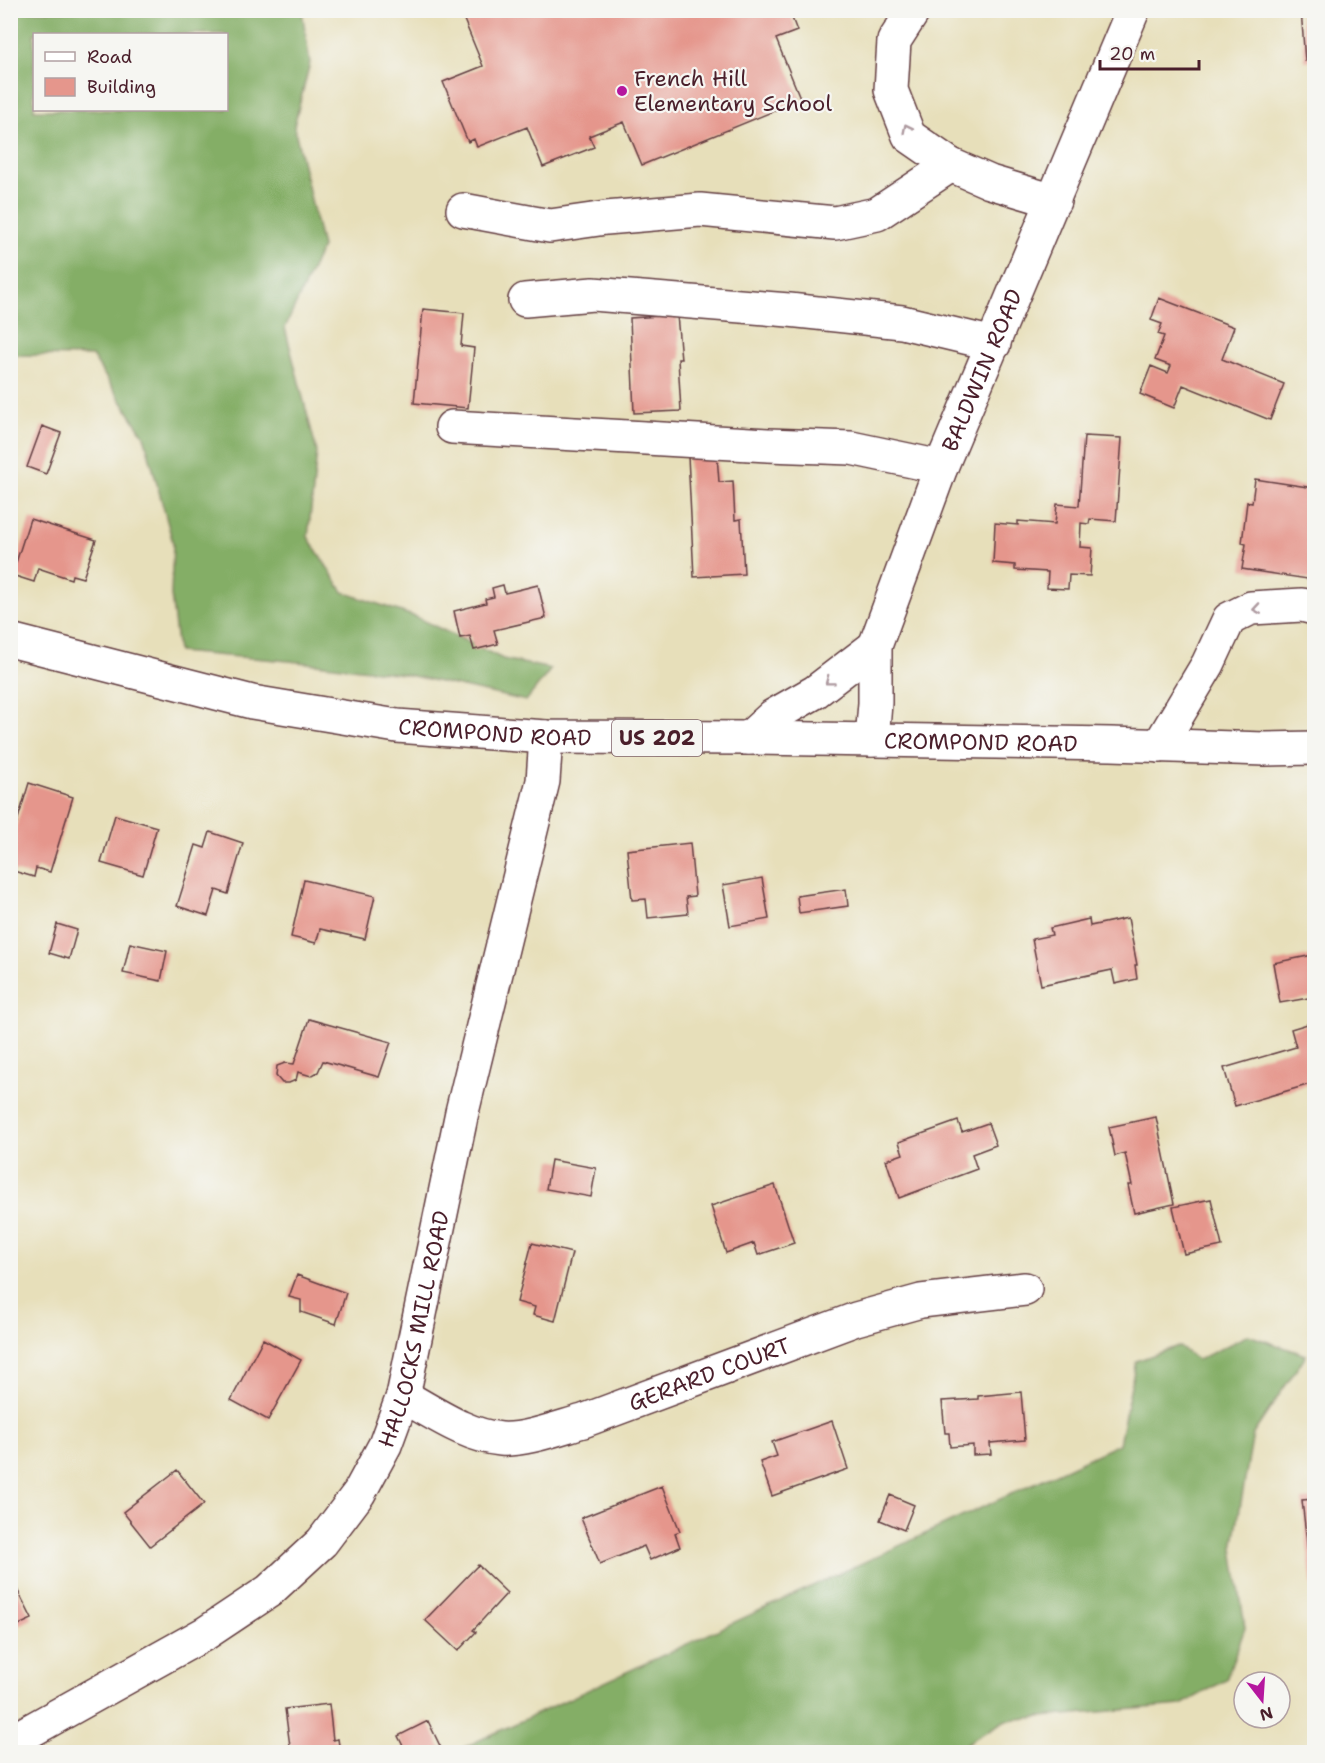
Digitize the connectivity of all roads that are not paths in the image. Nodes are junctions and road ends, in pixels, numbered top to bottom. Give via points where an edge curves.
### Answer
1 (914, 10) edge
2 (1123, 15) edge
3 (951, 165) junction
4 (1054, 201) junction
5 (463, 210) dead end
6 (525, 300) dead end
7 (994, 344) junction
8 (452, 427) dead end
9 (941, 467) junction
10 (1314, 608) edge
11 (10, 640) edge
12 (875, 646) junction
13 (546, 737) junction
14 (749, 738) junction
15 (872, 740) junction
16 (1159, 746) junction
17 (1314, 748) edge
18 (1025, 1290) dead end
19 (403, 1396) junction
20 (10, 1742) edge

3 -> 1 main road via 909,136 891,90 894,41
2 - 4 main road, BALDWIN ROAD
3 - 4 main road via 990,182
3 - 5 main road via 877,214 835,223 700,210 550,226
4 - 7 main road, BALDWIN ROAD
6 - 7 main road via 593,294 789,310 902,322
7 - 9 main road, BALDWIN ROAD
8 - 9 main road via 851,448
9 - 12 main road, BALDWIN ROAD
10 -> 16 main road via 1251,608 1229,619 1208,664
11 - 13 main road, CROMPOND ROAD / US 202 via 252,702 397,726
12 -> 14 main road via 815,692 773,716
12 - 15 main road, BALDWIN ROAD
13 - 14 main road, CROMPOND ROAD / US 202
13 - 19 main road, HALLOCKS MILL ROAD via 543,781 462,1112
14 - 15 main road, CROMPOND ROAD / US 202
15 - 16 main road, CROMPOND ROAD / US 202
16 - 17 main road, CROMPOND ROAD / US 202
18 - 19 main road, GERARD COURT via 921,1301 856,1319 541,1434 503,1439 475,1434
19 - 20 main road, HALLOCKS MILL ROAD via 385,1445 359,1493 322,1542 269,1591 206,1633

